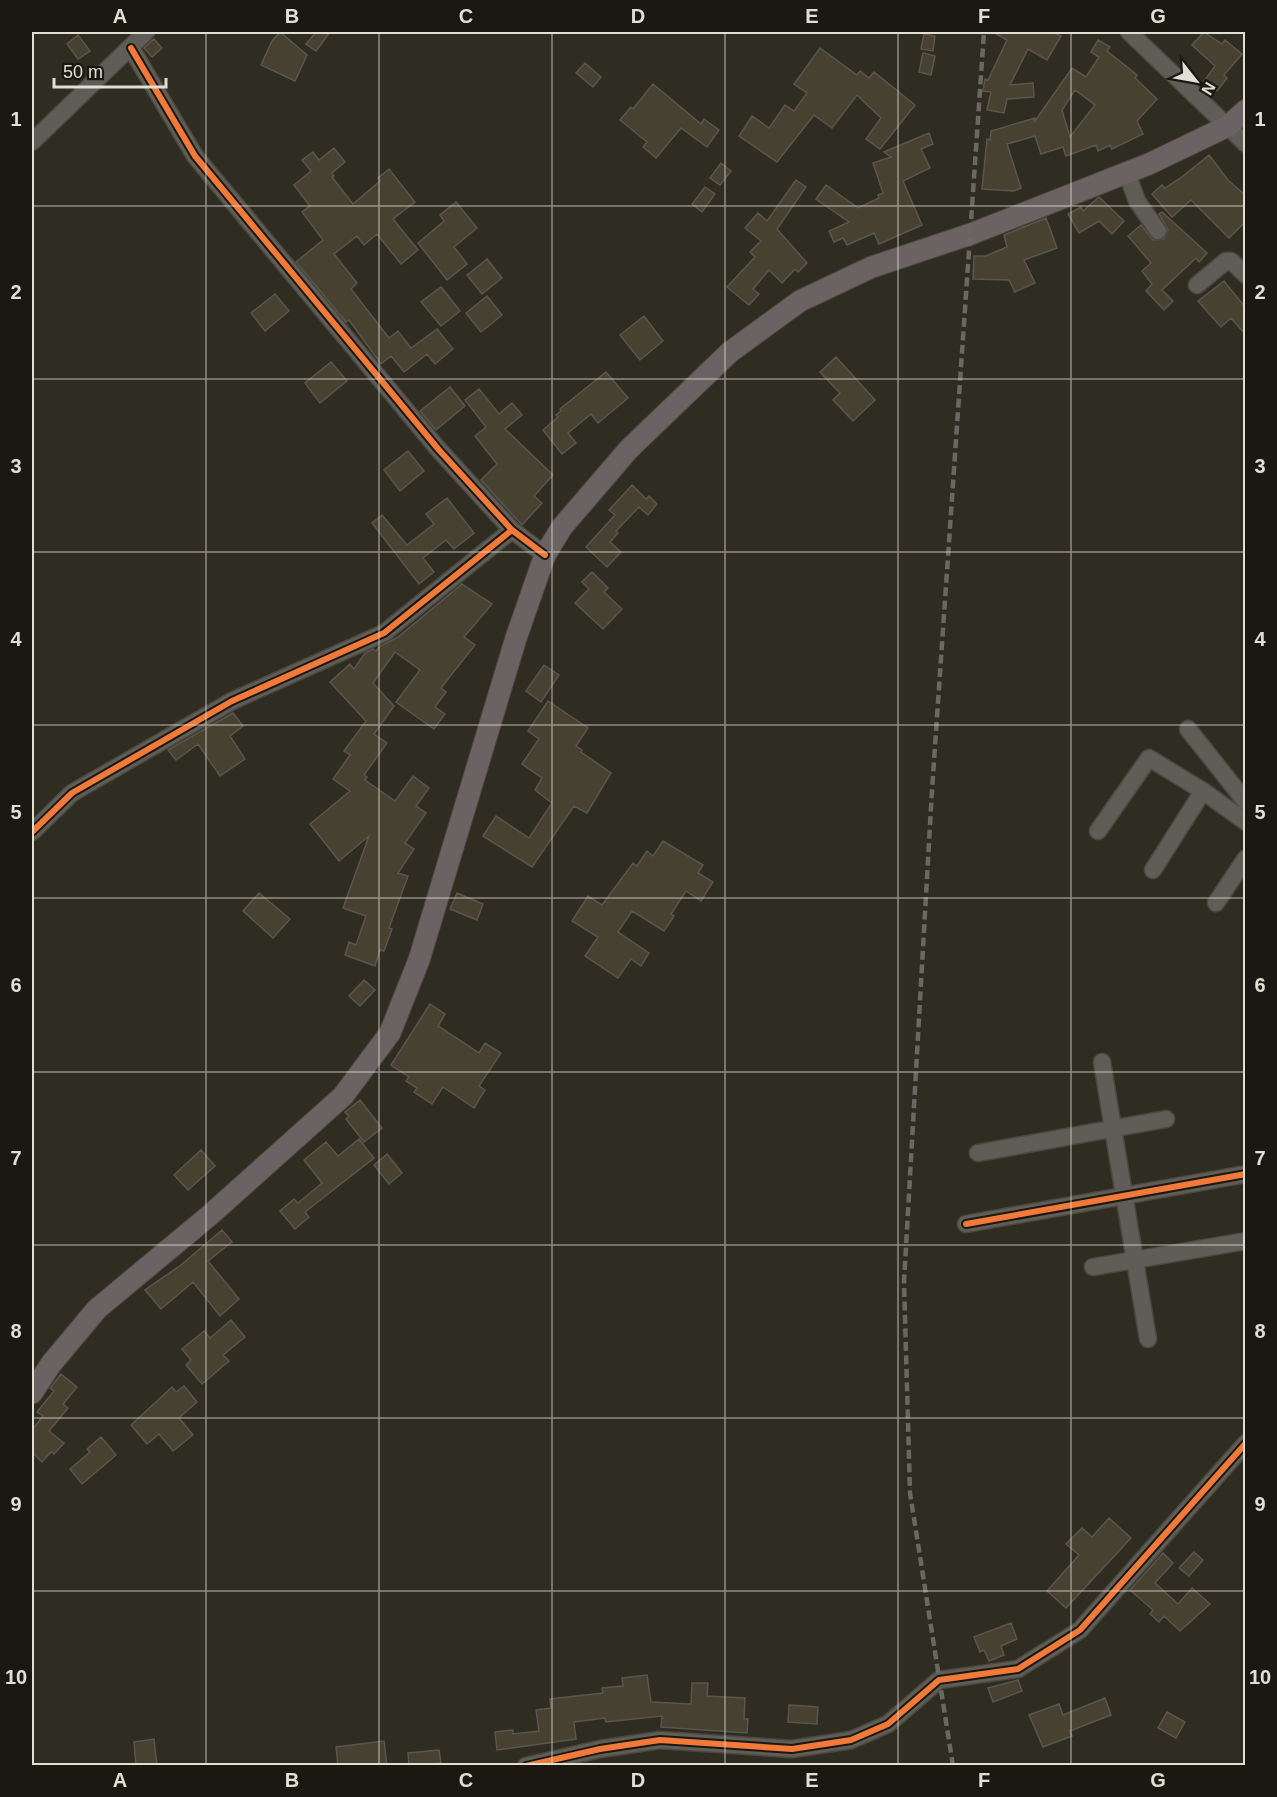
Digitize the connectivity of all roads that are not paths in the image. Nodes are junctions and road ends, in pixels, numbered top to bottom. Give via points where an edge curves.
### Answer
1 (146, 32) edge
2 (1129, 32) edge
3 (131, 48) junction
4 (1245, 110) edge
5 (1228, 126) junction
6 (32, 142) edge
7 (1245, 144) edge
8 (1127, 173) junction
9 (1158, 231) dead end
10 (1245, 275) edge
11 (1197, 285) dead end
12 (512, 530) junction
13 (544, 555) junction
14 (1188, 729) dead end
15 (1203, 791) junction
16 (1245, 802) edge
17 (1245, 822) edge
18 (1098, 831) dead end
19 (32, 832) edge
20 (1245, 858) edge
21 (1153, 870) dead end
22 (1216, 903) dead end
23 (1102, 1062) dead end
24 (1166, 1119) dead end
25 (1112, 1127) junction
26 (978, 1153) dead end
27 (1245, 1174) edge
28 (1124, 1195) junction
29 (966, 1224) dead end
30 (1245, 1241) edge
31 (1135, 1260) junction
32 (1094, 1267) dead end
33 (1148, 1339) dead end
34 (32, 1393) edge
35 (1245, 1443) edge
36 (526, 1766) edge

1 - 3 street
2 - 5 street
3 - 6 street
3 - 12 street via 195,156 440,450
4 - 5 main road
5 - 7 street
5 - 8 main road
8 - 9 street via 1137,201
8 - 13 main road via 971,234 872,267 774,318 730,352 629,449 562,527
10 - 11 street via 1226,261
12 - 13 street
12 - 19 street via 384,633 232,701 72,793
13 - 34 main road via 419,960 390,1033 343,1096 97,1309
14 - 16 street
15 - 17 street
15 - 18 street via 1149,758
15 - 21 street
20 - 22 street
23 - 25 street
24 - 25 street
25 - 26 street
25 - 28 street
27 - 28 street
28 - 29 street
28 - 31 street
30 - 31 street
31 - 32 street
31 - 33 street
35 - 36 street via 1080,1630 1018,1669 939,1680 888,1724 851,1740 792,1749 660,1740

